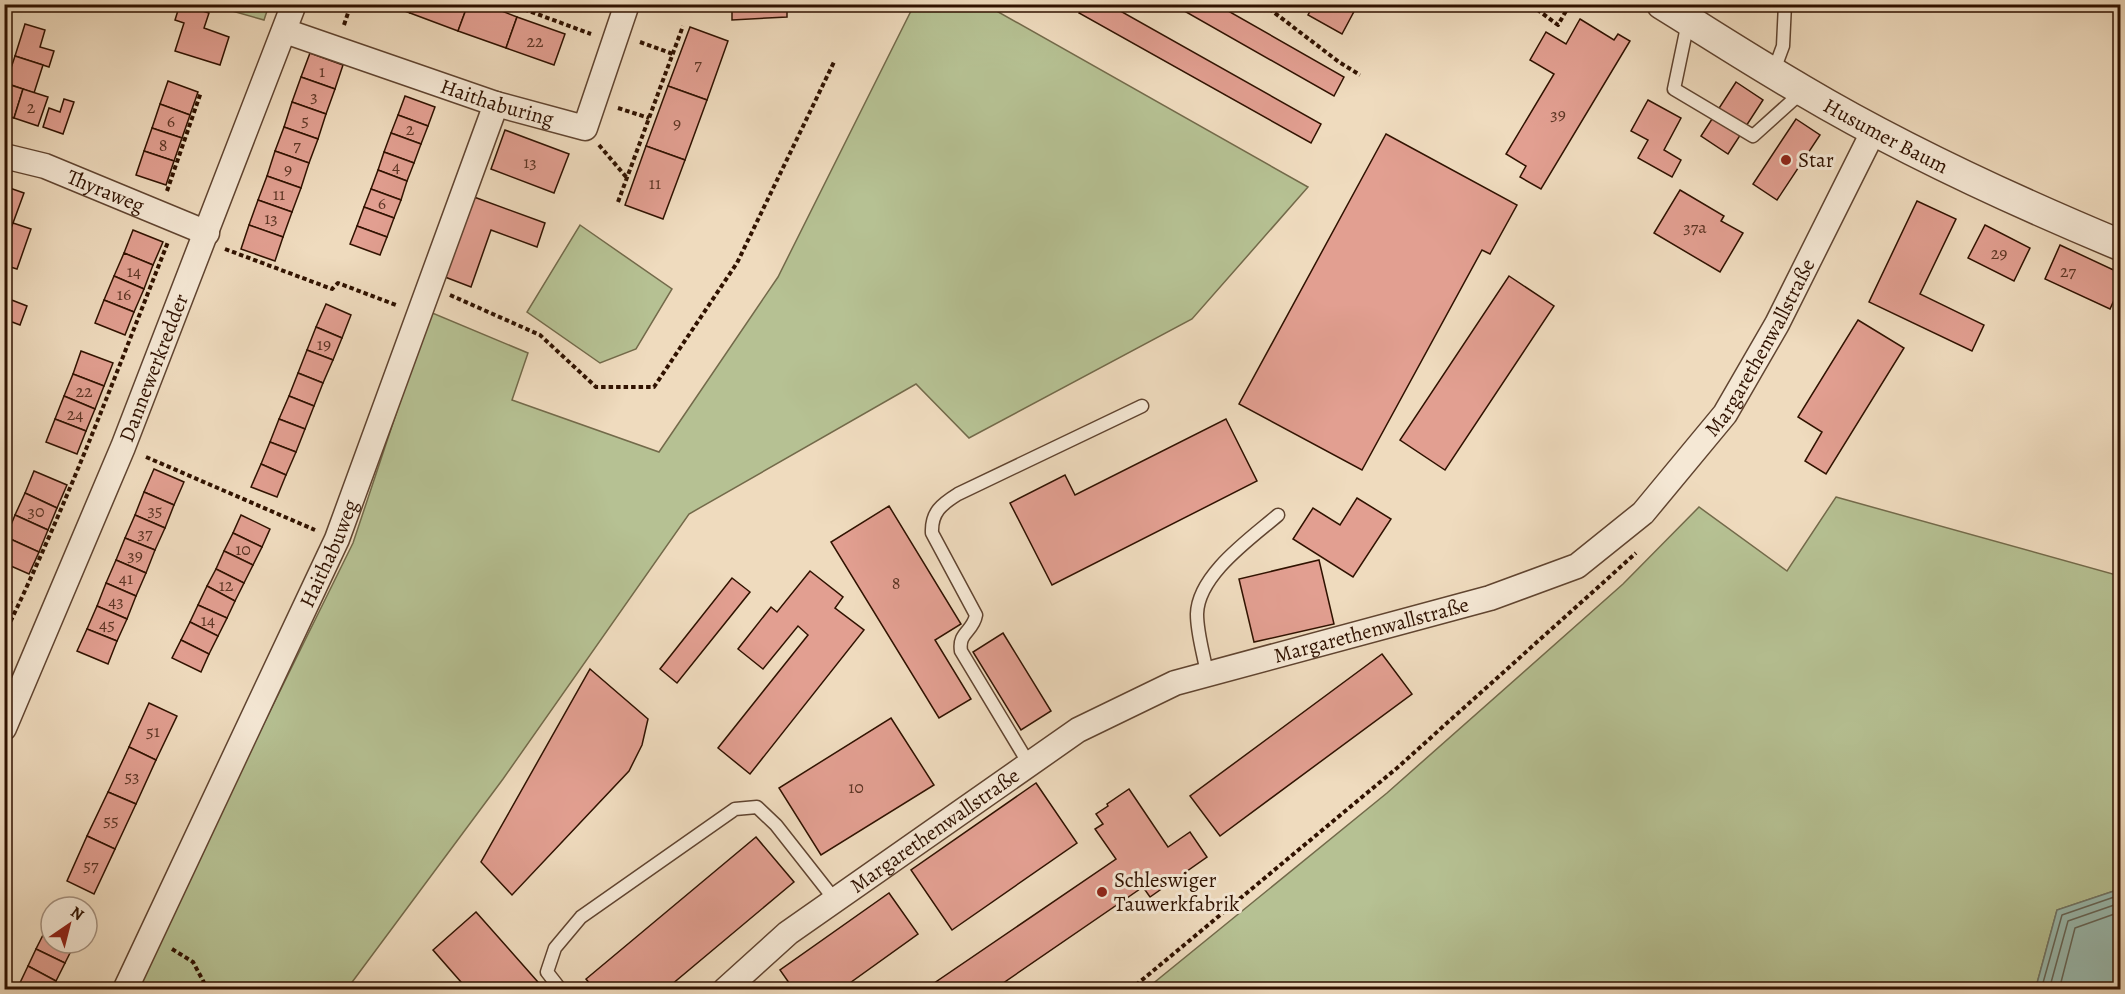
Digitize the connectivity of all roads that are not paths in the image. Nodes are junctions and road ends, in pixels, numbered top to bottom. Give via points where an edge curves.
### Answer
1 (294, 4) edge
2 (627, 4) edge
3 (1662, 4) edge
4 (1774, 4) edge
5 (1785, 9) edge
6 (1688, 21) junction
7 (285, 31) junction
8 (1773, 73) junction
9 (1803, 91) junction
10 (495, 104) junction
11 (1874, 130) junction
12 (4, 156) edge
13 (205, 237) junction
14 (2121, 245) edge
15 (1142, 406) dead end
16 (1278, 515) dead end
17 (1207, 674) junction
18 (4, 728) edge
19 (1029, 764) junction
20 (835, 900) junction
21 (125, 990) edge
22 (561, 990) edge
23 (725, 990) edge

1 - 7 street, Dannewerkredder
2 - 10 street, Haithaburing via 585,128
3 - 6 street, Husumer Baum
4 - 5 lane
5 - 8 lane via 1784,46
6 - 8 street, Husumer Baum
6 - 9 lane via 1674,89 1753,136
7 - 10 street, Haithaburing
7 - 13 street, Dannewerkredder
8 - 9 street, Husumer Baum
9 - 11 street, Husumer Baum
10 - 21 street, Haithabuweg via 337,539
11 - 14 street, Husumer Baum via 1978,182
11 - 17 street, Margarethenwallstraße via 1777,324 1725,414 1643,513 1577,566 1490,597
12 - 13 street, Thyraweg via 45,166
13 - 18 street, Dannewerkredder via 123,447
15 - 19 lane via 958,494 939,507 931,522 932,533 976,615 962,636 961,651
16 - 17 lane via 1228,559 1203,589 1197,614
17 - 19 street, Margarethenwallstraße via 1175,683 1078,730
19 - 20 street, Margarethenwallstraße
20 - 22 lane via 757,807 735,809 581,917 555,948 547,972
20 - 23 street, Margarethenwallstraße via 788,933

